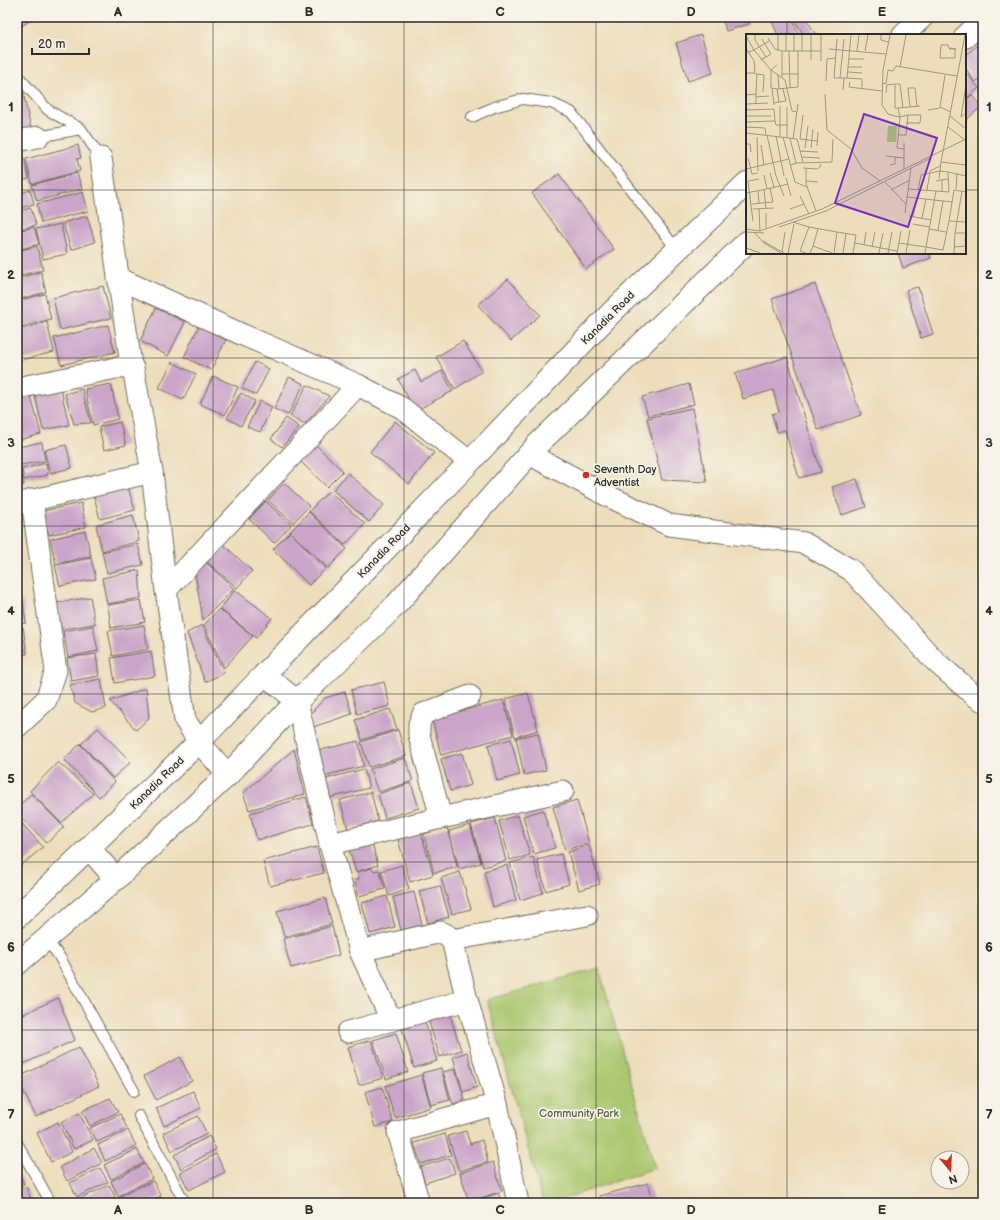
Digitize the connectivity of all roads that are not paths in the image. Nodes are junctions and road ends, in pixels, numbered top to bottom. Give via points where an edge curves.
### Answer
1 (922, 17) edge
2 (983, 20) edge
3 (904, 34) edge
4 (966, 36) edge
5 (17, 74) edge
6 (472, 117) dead end
7 (81, 129) junction
8 (38, 137) joint
9 (17, 140) edge
10 (101, 158) joint
11 (746, 184) edge
12 (746, 243) edge
13 (677, 250) junction
14 (118, 278) junction
15 (131, 365) junction
16 (358, 385) junction
17 (17, 388) edge
18 (529, 454) junction
19 (470, 462) junction
20 (152, 472) junction
21 (24, 502) edge
22 (166, 590) junction
23 (264, 675) junction
24 (470, 696) dead end
25 (297, 700) junction
26 (983, 701) edge
27 (17, 728) edge
28 (199, 742) junction
29 (228, 776) junction
30 (563, 791) dead end
31 (441, 818) junction
32 (330, 844) junction
33 (89, 848) junction
34 (116, 879) junction
35 (587, 915) dead end
36 (17, 917) edge
37 (46, 938) junction
38 (452, 940) junction
39 (360, 951) junction
40 (17, 964) edge
41 (467, 1000) junction
42 (391, 1020) junction
43 (348, 1032) dead end
44 (134, 1091) dead end
45 (497, 1104) junction
46 (139, 1116) dead end
47 (17, 1143) edge
48 (51, 1203) edge
49 (185, 1203) edge
50 (419, 1203) edge
51 (518, 1203) edge

1 - 3 main road
2 - 4 main road
5 - 7 lane via 48,110
6 - 13 lane via 494,107 523,100 551,103 571,112
7 - 8 lane
7 - 10 lane
8 - 9 street
10 - 14 street
11 - 13 main road, Kanadia Road
12 - 18 main road
13 - 19 main road, Kanadia Road via 611,313
14 - 15 street
14 - 16 street
15 - 17 street
15 - 20 street
16 - 19 street via 402,408
16 - 22 street
18 - 25 main road via 396,605
18 - 26 street via 670,525 804,543 851,570 936,662
19 - 23 main road, Kanadia Road
20 - 21 street
20 - 22 street
21 - 27 street via 56,671 46,700
22 - 28 street via 185,720
23 - 25 street
23 - 28 main road, Kanadia Road
24 - 31 street via 423,714 419,724 419,735
25 - 29 main road
25 - 32 street
28 - 29 street
28 - 33 main road, Kanadia Road
29 - 34 main road
30 - 31 street
31 - 32 street
32 - 39 street
33 - 34 main road
33 - 36 main road, Kanadia Road
34 - 37 main road
35 - 38 street
37 - 40 main road
37 - 44 lane via 59,956
38 - 39 street via 441,932
38 - 41 street
39 - 42 street
41 - 42 street
41 - 45 street
42 - 43 street
45 - 50 street via 398,1132
45 - 51 street
46 - 49 lane
47 - 48 lane

